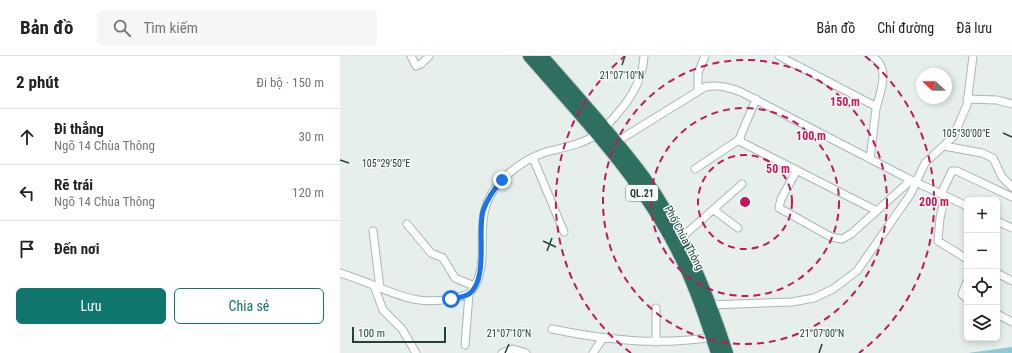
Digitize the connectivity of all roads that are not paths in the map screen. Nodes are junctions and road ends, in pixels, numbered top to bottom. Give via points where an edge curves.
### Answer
1 (411, 56) edge
2 (430, 56) edge
3 (529, 56) edge
4 (542, 56) edge
5 (644, 56) edge
6 (705, 56) edge
7 (779, 56) edge
8 (872, 56) edge
9 (973, 56) edge
10 (698, 91) junction
11 (967, 99) junction
12 (756, 100) junction
13 (1012, 104) edge
14 (876, 109) junction
15 (601, 131) junction
16 (740, 139) junction
17 (616, 142) junction
18 (944, 146) junction
19 (534, 158) junction
20 (870, 159) junction
21 (695, 169) dead end
22 (797, 170) junction
23 (913, 181) junction
24 (742, 184) dead end
25 (1012, 187) edge
26 (943, 195) junction
27 (1012, 197) edge
28 (964, 205) edge
29 (657, 206) junction
30 (714, 210) junction
31 (877, 211) junction
32 (1000, 222) edge
33 (407, 224) dead end
34 (738, 228) dead end
35 (1012, 228) edge
36 (373, 231) dead end
37 (564, 232) dead end
38 (681, 238) junction
39 (964, 257) edge
40 (340, 273) edge
41 (1000, 275) edge
42 (1012, 281) edge
43 (474, 286) junction
44 (377, 287) junction
45 (469, 294) junction
46 (707, 305) junction
47 (656, 308) dead end
48 (1000, 316) edge
49 (1012, 322) edge
50 (552, 329) dead end
51 (712, 337) junction
52 (603, 338) junction
53 (656, 342) junction
54 (465, 345) dead end
55 (416, 353) edge
56 (502, 353) edge
57 (526, 353) edge
58 (593, 353) edge
59 (717, 353) edge
60 (727, 353) edge

1 - 2 street via 416,66
3 - 15 highway, Phố Chùa Thông / QL.21
4 - 15 highway, Phố Chùa Thông / QL.21
5 - 15 street via 634,94
6 - 10 street via 698,72
7 - 14 street via 872,104
8 - 14 street via 880,62 883,75
9 - 11 street
10 - 12 street via 713,85 728,87
10 - 17 street
11 - 13 street via 997,100
11 - 18 street via 960,123 953,137
12 - 16 street
12 - 20 street
14 - 20 street
15 - 17 highway, Phố Chùa Thông / QL.21
15 - 19 street via 572,146 546,152
15 - 29 highway, Phố Chùa Thông / QL.21
16 - 21 street
16 - 22 street via 745,144
17 - 29 highway, Phố Chùa Thông / QL.21 via 644,178
18 - 23 street via 925,163
18 - 25 street via 982,153 993,158 1002,177
19 - 37 street
19 - 43 street via 514,169 487,200 482,221 481,264
20 - 23 street
22 - 31 street
22 - 31 street via 781,199 779,208 831,237 847,237
23 - 26 street
23 - 31 street
23 - 46 street via 910,195 857,271 833,289 814,298 792,302
24 - 30 street
26 - 27 street via 952,171 957,170
26 - 28 street
26 - 39 street via 938,241
29 - 38 highway, Phố Chùa Thông / QL.21
29 - 46 highway, Phố Chùa Thông / QL.21
30 - 34 street
30 - 38 street
32 - 35 street
33 - 43 street via 431,253 443,258 455,278
36 - 44 street
38 - 46 highway, Phố Chùa Thông / QL.21
40 - 44 street
41 - 42 street
43 - 45 street
44 - 45 street via 426,302 438,302
44 - 55 street via 383,310 402,329
45 - 54 street
46 - 51 highway, Phố Chùa Thông / QL.21
46 - 60 highway, Phố Chùa Thông / QL.21
47 - 53 street
48 - 49 street
50 - 52 street
51 - 53 street
51 - 59 highway, Phố Chùa Thông / QL.21
52 - 53 street
52 - 58 street
56 - 57 street via 513,350

